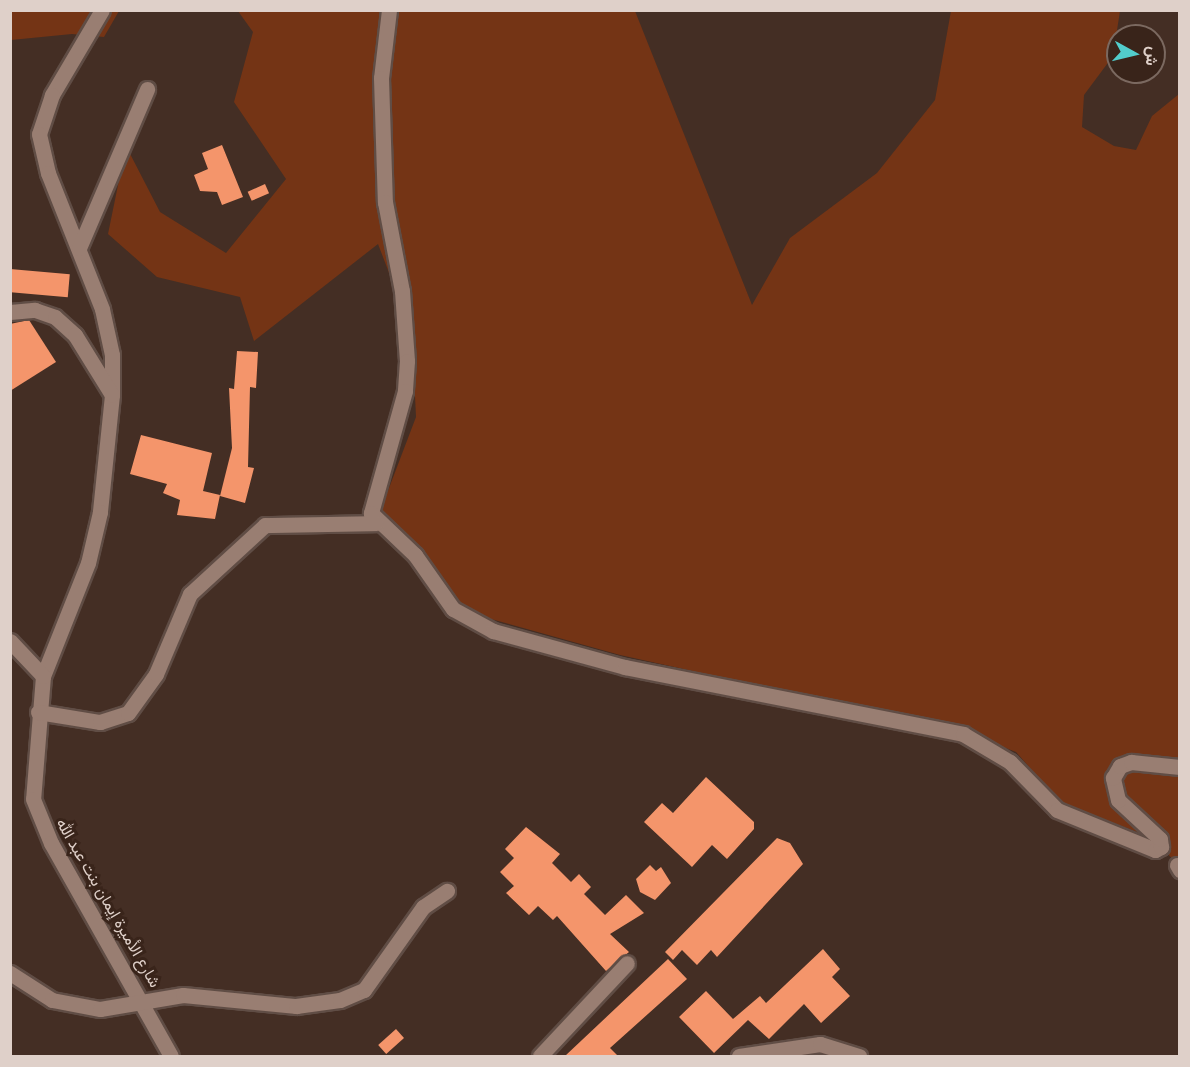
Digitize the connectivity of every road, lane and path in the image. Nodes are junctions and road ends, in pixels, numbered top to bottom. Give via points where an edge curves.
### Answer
1 (102, 10) edge
2 (389, 10) edge
3 (147, 89) dead end
4 (79, 248) junction
5 (10, 312) edge
6 (112, 395) junction
7 (376, 524) junction
8 (10, 641) edge
9 (43, 676) junction
10 (38, 712) junction
11 (1179, 767) edge
12 (447, 891) dead end
13 (627, 963) dead end
14 (10, 973) edge
15 (145, 1003) junction
16 (834, 1051) edge
17 (171, 1056) edge
18 (540, 1056) edge
19 (740, 1056) edge
20 (859, 1056) edge

1 - 4 street, شارع الأميرة إيمان بنت عبد الله via 52,95 39,134 48,173
2 - 7 street via 381,78 385,202 402,291 407,361 405,391 371,505
3 - 4 street
4 - 6 street, شارع الأميرة إيمان بنت عبد الله via 102,309 112,355
5 - 6 street via 55,316 75,335
6 - 9 street, شارع الأميرة إيمان بنت عبد الله via 100,512 88,563
7 - 10 street via 282,520 265,525 190,594 156,674 128,713 100,722
7 - 11 street via 415,555 445,602 480,626 624,667 963,734 1010,762 1057,810 1155,850 1161,847 1160,839 1119,800 1113,778 1120,766 1131,762
8 - 9 street
9 - 10 street, شارع الأميرة إيمان بنت عبد الله
10 - 15 street, شارع الأميرة إيمان بنت عبد الله via 33,775 38,816
12 - 15 street via 423,906 364,990 340,1000 296,1006 183,995
13 - 18 street
14 - 15 street via 33,990 73,1005 100,1009
15 - 17 street, شارع الأميرة إيمان بنت عبد الله
16 - 19 street via 795,1044
16 - 20 street

